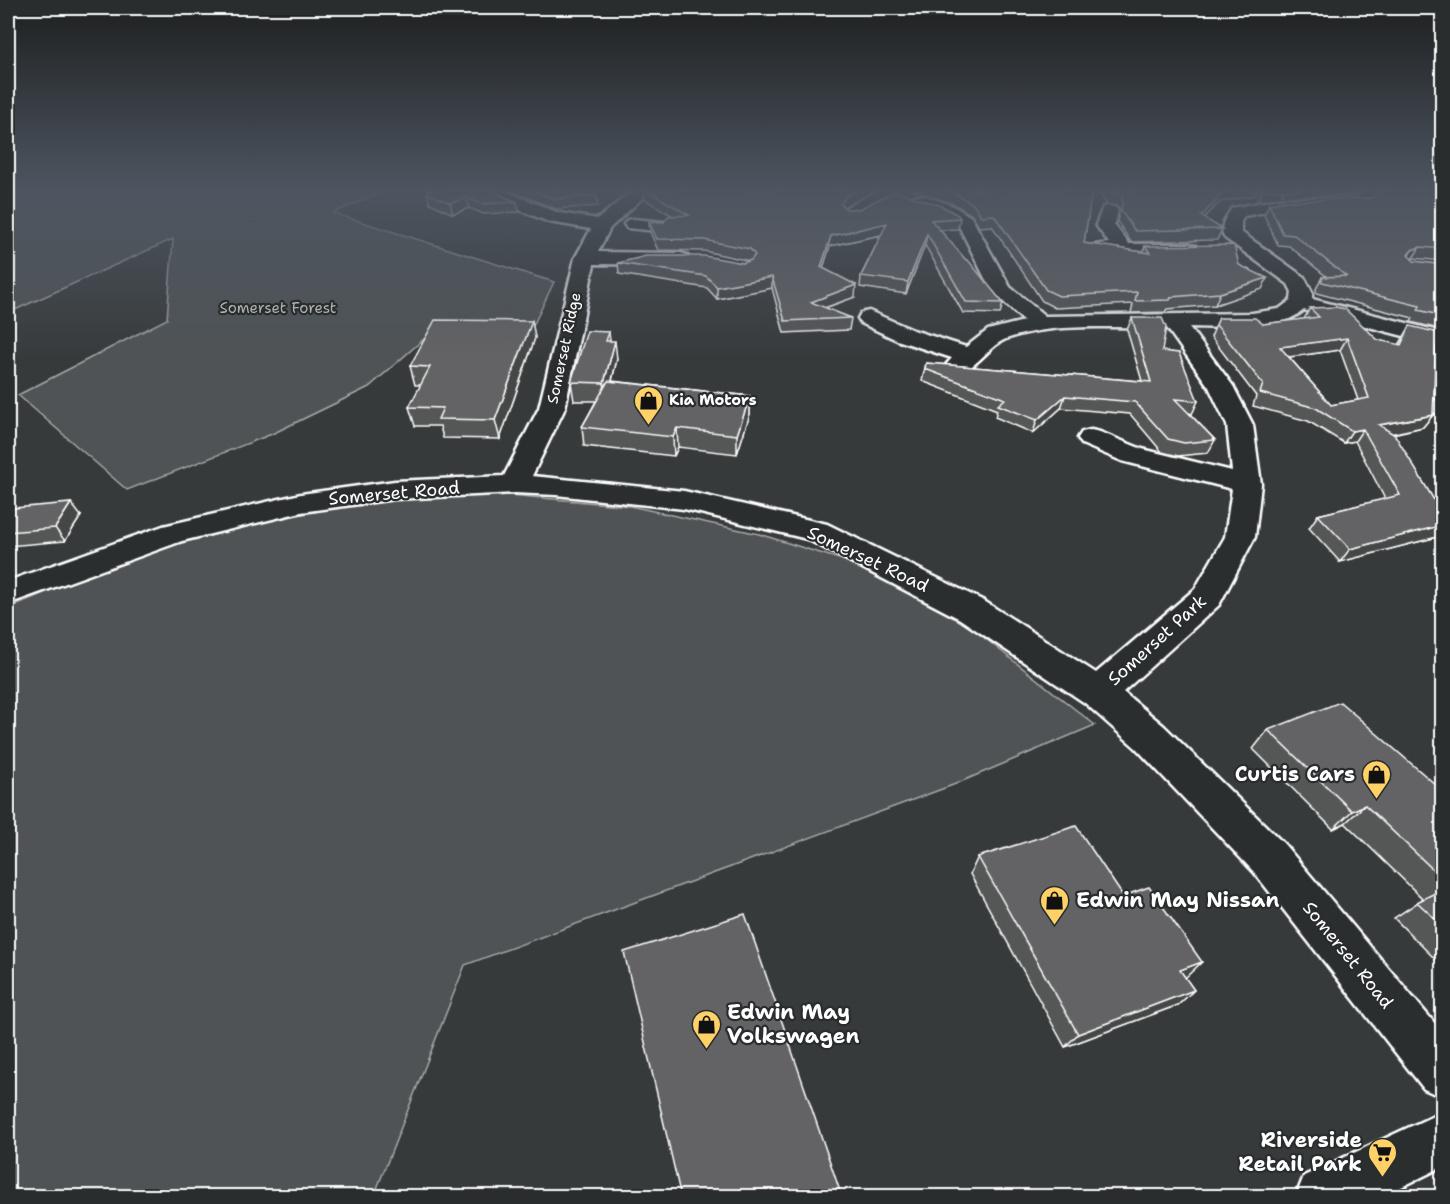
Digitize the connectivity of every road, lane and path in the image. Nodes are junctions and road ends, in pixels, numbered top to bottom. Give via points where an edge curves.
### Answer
1 (591, 246) edge
2 (631, 246) edge
3 (978, 246) edge
4 (1121, 246) edge
5 (1250, 247) joint
6 (1101, 249) edge
7 (1123, 249) junction
8 (585, 258) junction
9 (635, 258) junction
10 (695, 259) edge
11 (1302, 302) junction
12 (866, 315) dead end
13 (1173, 321) junction
14 (1040, 323) junction
15 (1443, 339) edge
16 (1084, 434) dead end
17 (515, 484) junction
18 (1247, 484) junction
19 (8, 593) edge
20 (1098, 693) junction
21 (1443, 1071) edge
22 (1443, 1139) edge
23 (1323, 1197) edge

1 - 8 street, Somerset Ridge
2 - 9 street
3 - 14 street via 1001,290
4 - 7 street
5 - 7 street
5 - 11 street via 1297,281
6 - 7 street
8 - 9 street
8 - 17 street, Somerset Ridge via 552,408
9 - 10 street
11 - 13 street via 1286,314 1252,320
11 - 15 street
12 - 14 street via 889,331 924,340 963,361 996,335
13 - 14 street
13 - 18 street, Somerset Park via 1221,386 1240,425
16 - 18 street via 1132,455
17 - 19 street, Somerset Road via 395,490 301,502 174,533
17 - 20 street, Somerset Road via 684,500 816,531 972,610
18 - 20 street, Somerset Park via 1240,537 1207,597
20 - 21 street, Somerset Road via 1150,737 1269,858
22 - 23 street

